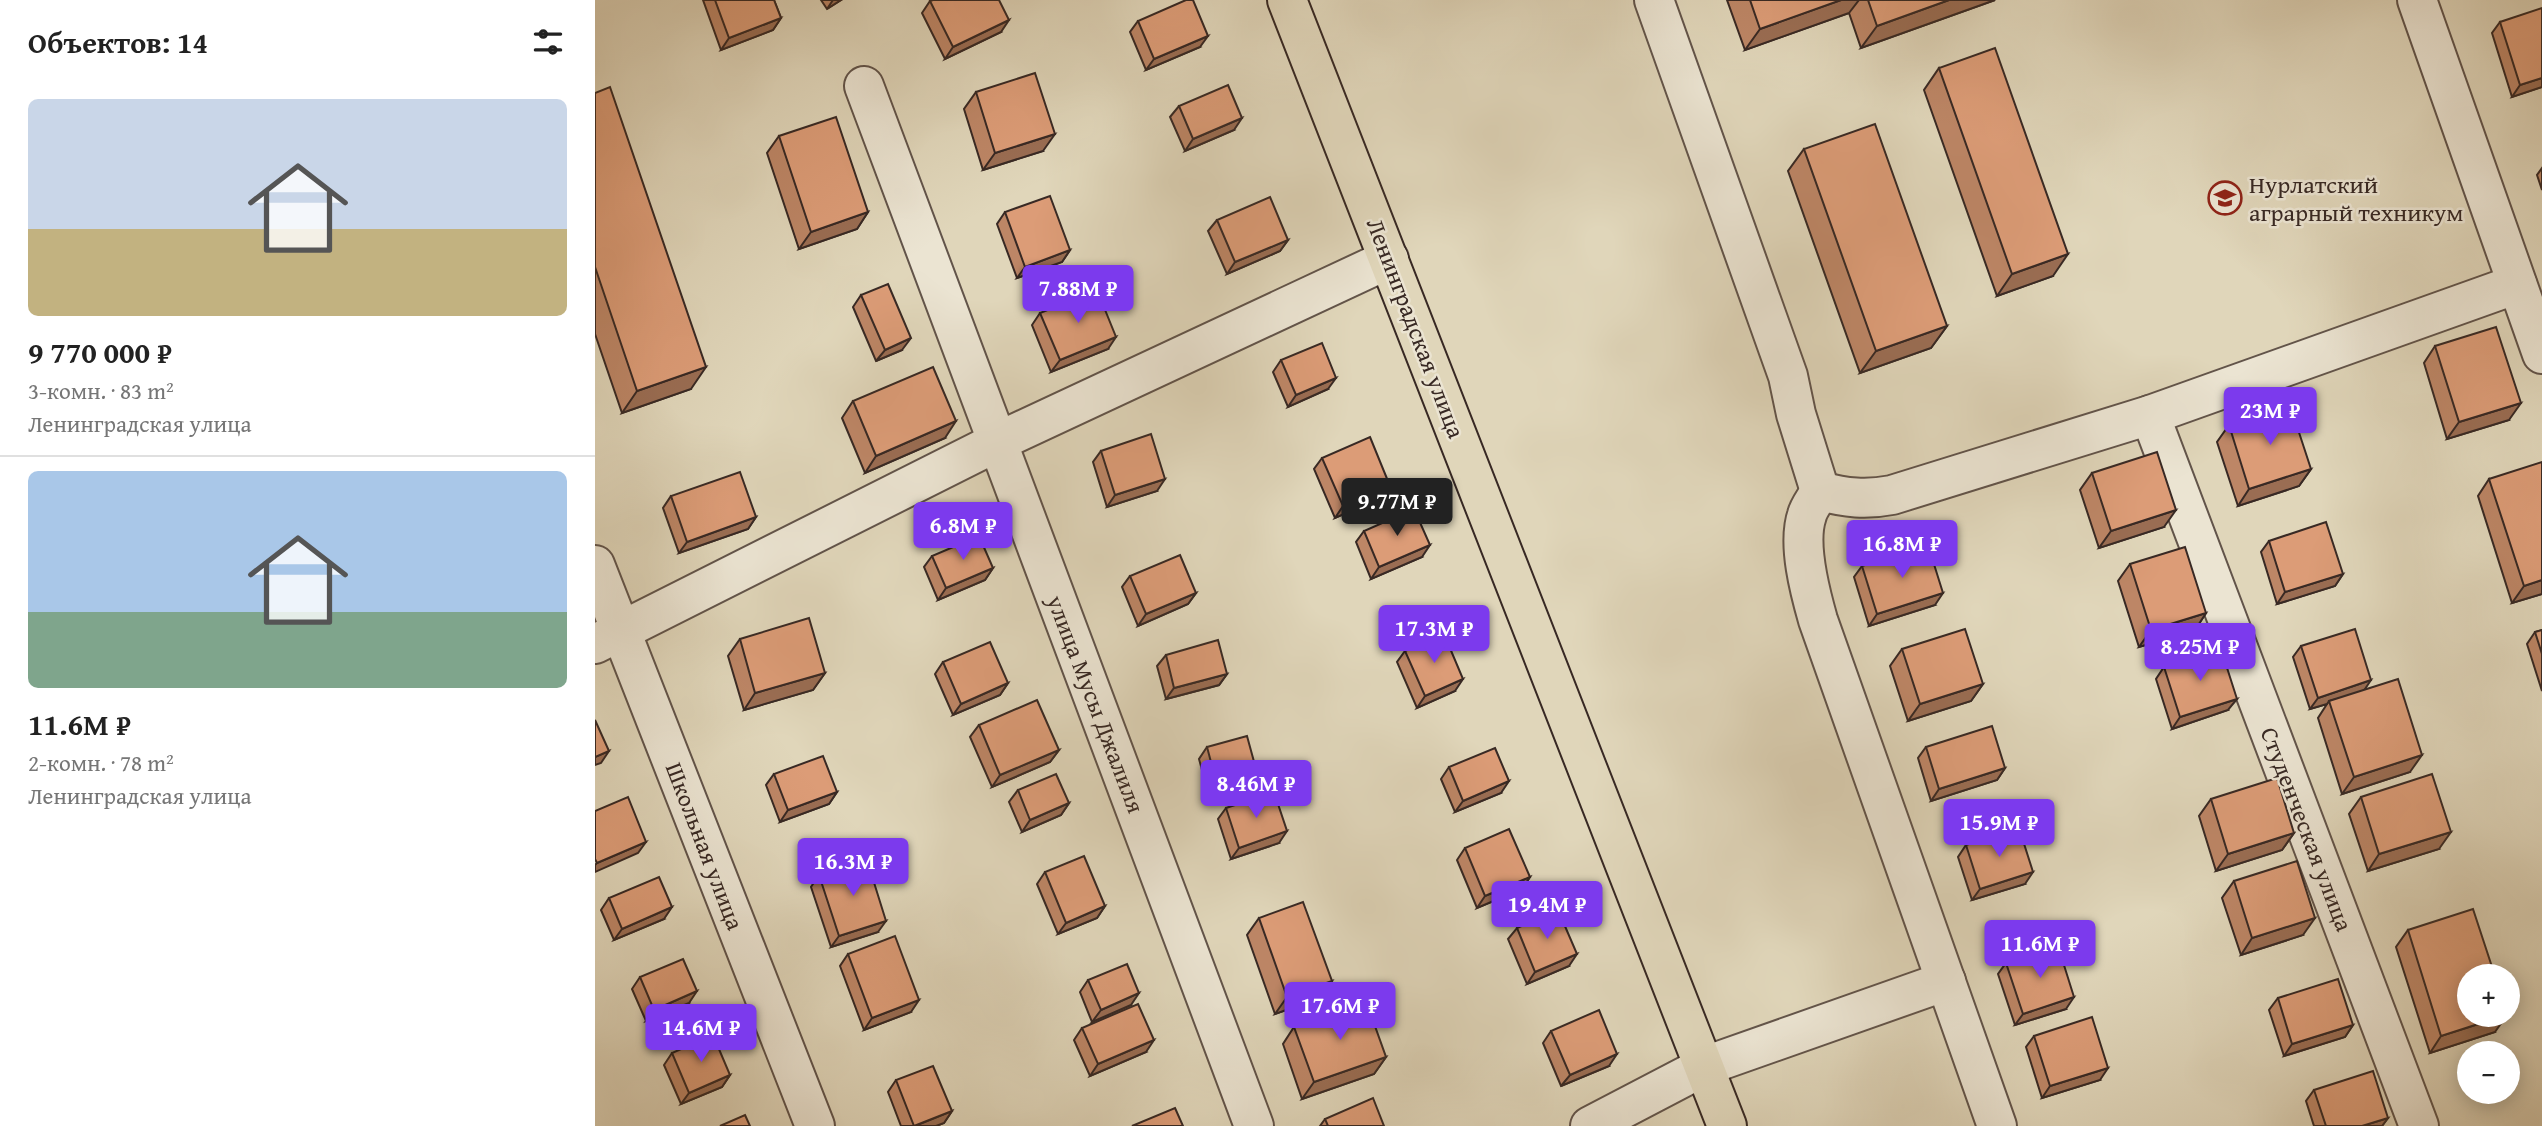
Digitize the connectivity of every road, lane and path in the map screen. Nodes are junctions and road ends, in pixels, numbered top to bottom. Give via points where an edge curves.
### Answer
1 (1287, 0) edge
2 (1654, 0) edge
3 (2417, 0) edge
4 (864, 86) dead end
5 (1389, 259) junction
6 (2517, 284) junction
7 (2542, 354) edge
8 (2150, 415) junction
9 (997, 442) junction
10 (1820, 491) junction
11 (595, 565) edge
12 (608, 637) edge
13 (1946, 981) junction
14 (1705, 1066) junction
15 (815, 1126) edge
16 (1254, 1126) edge
17 (1590, 1126) edge
18 (1727, 1126) edge
19 (1997, 1126) edge
20 (2419, 1126) edge

1 - 5 main road, Ленинградская улица
2 - 10 street via 1788,376
3 - 6 street
4 - 9 street, улица Мусы Джалиля
5 - 9 street
5 - 14 main road, Ленинградская улица
6 - 7 street
6 - 8 street
8 - 10 street via 1892,495 1845,498
8 - 20 street, Студенческая улица
9 - 12 street
9 - 16 street, улица Мусы Джалиля
10 - 13 street via 1806,516 1810,591
11 - 12 street, Школьная улица
12 - 15 street, Школьная улица
13 - 14 street
13 - 19 street
14 - 17 street
14 - 18 main road, Ленинградская улица

